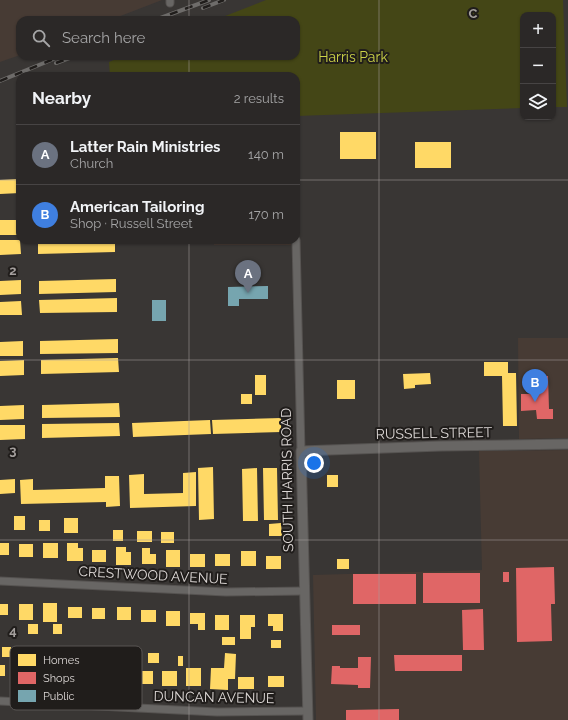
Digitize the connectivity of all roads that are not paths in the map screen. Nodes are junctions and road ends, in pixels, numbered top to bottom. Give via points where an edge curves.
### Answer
1 (296, 244) edge
2 (568, 444) edge
3 (301, 451) junction
4 (0, 581) edge
5 (304, 591) junction
6 (0, 701) edge
7 (10, 702) edge
8 (142, 708) edge
9 (308, 716) edge

1 - 3 street, SOUTH HARRIS ROAD
2 - 3 street, RUSSELL STREET
3 - 5 street, SOUTH HARRIS ROAD
4 - 5 street, CRESTWOOD AVENUE via 226,592
5 - 9 street, SOUTH HARRIS ROAD
6 - 7 street, DUNCAN AVENUE
8 - 9 street, DUNCAN AVENUE

